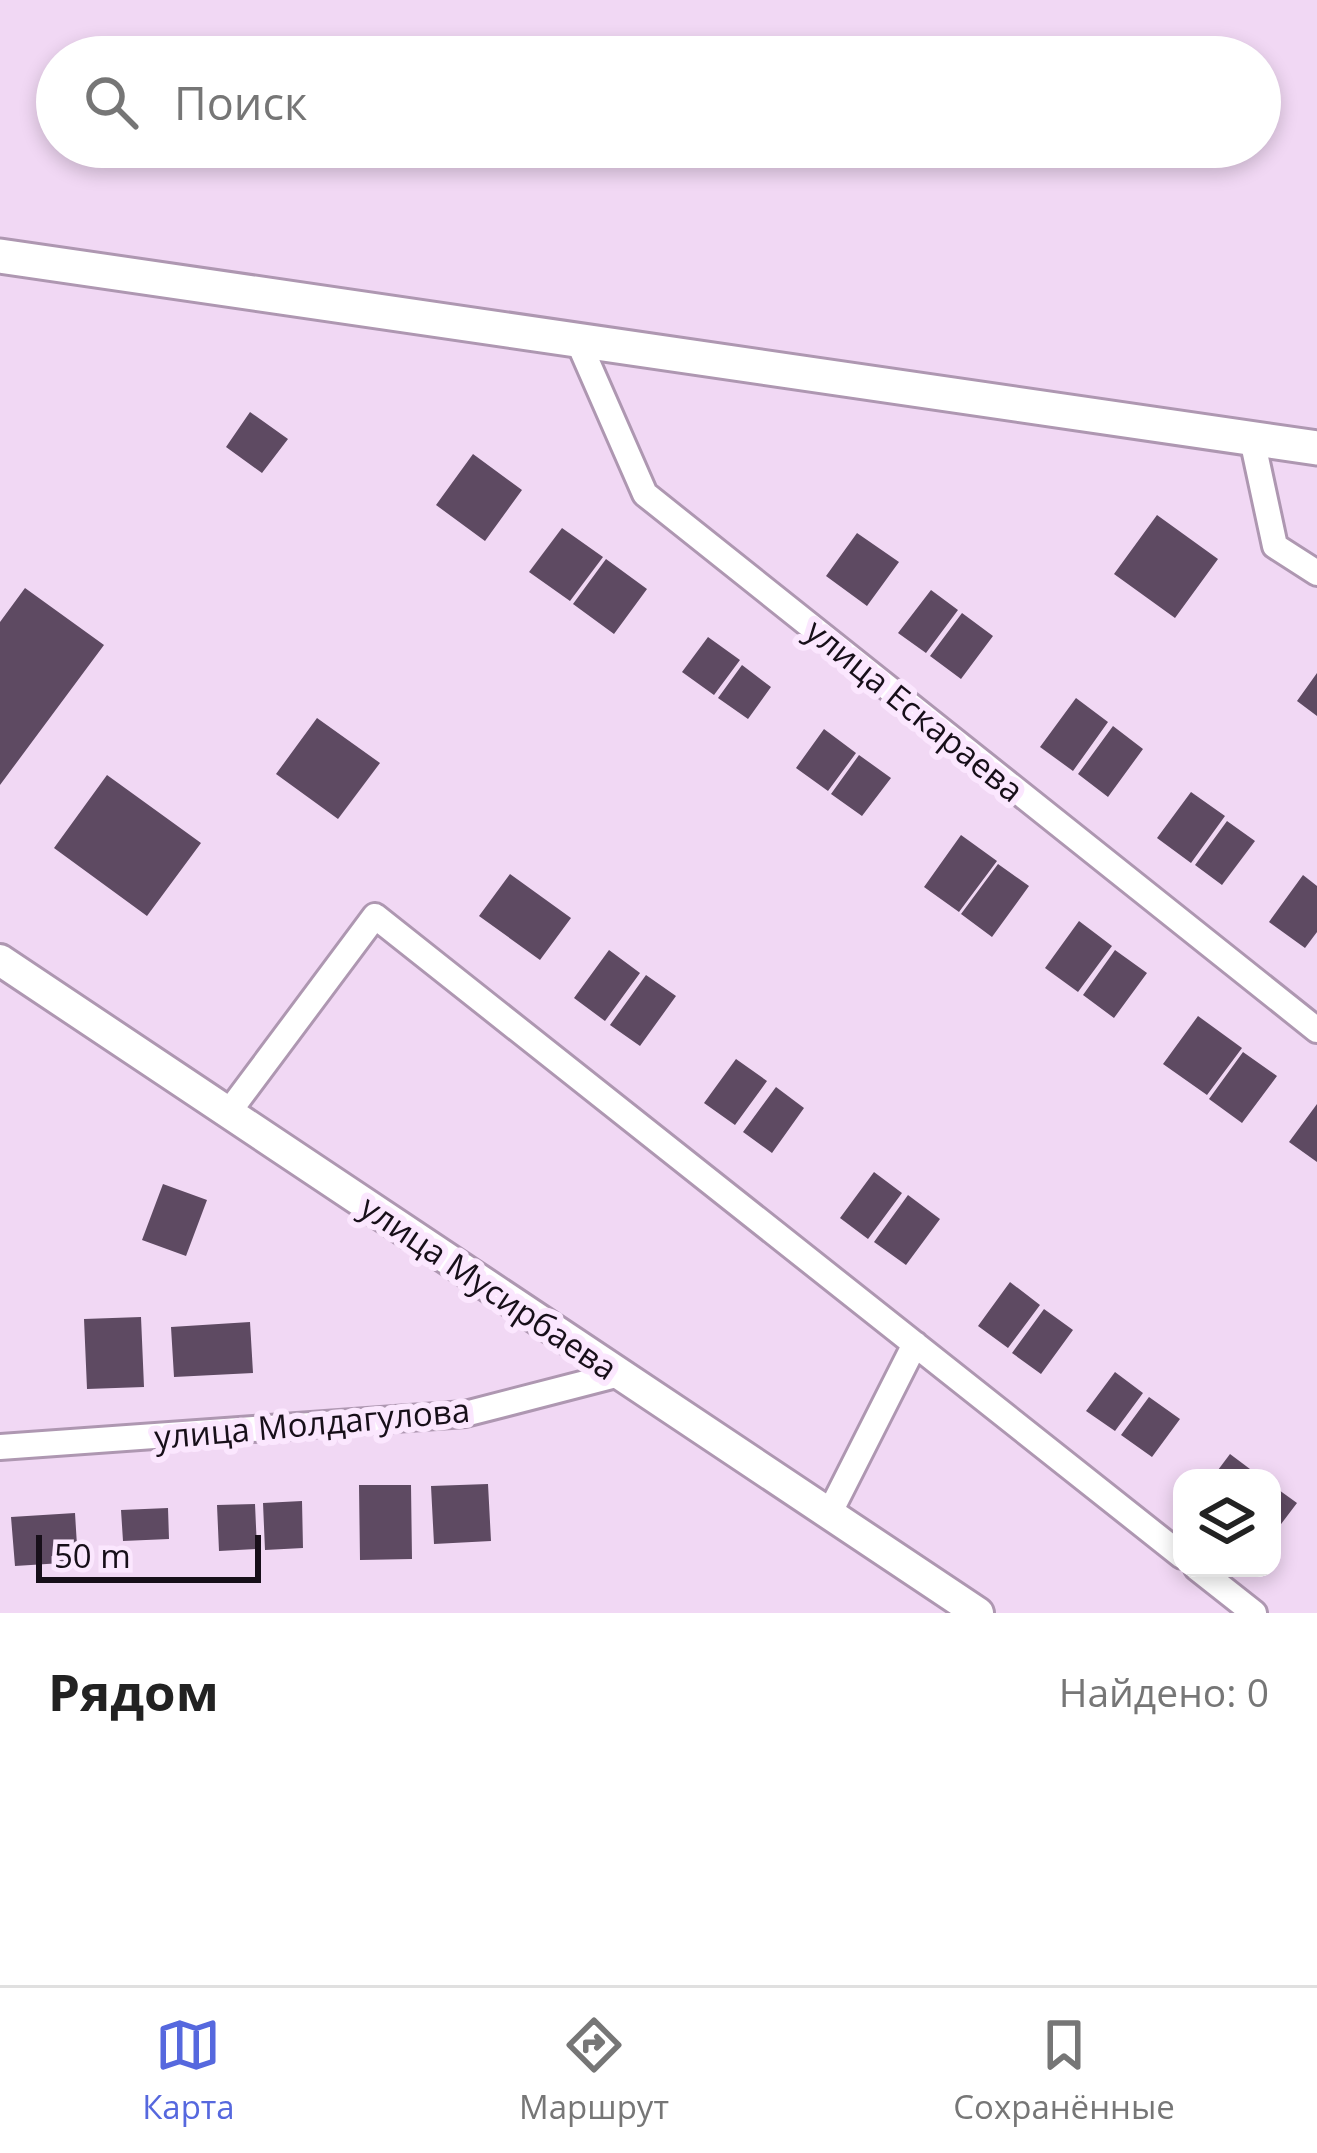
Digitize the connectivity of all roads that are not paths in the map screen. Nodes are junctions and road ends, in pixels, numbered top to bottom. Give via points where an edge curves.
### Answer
1 (0, 256) edge
2 (578, 340) junction
3 (1252, 439) junction
4 (1317, 448) edge
5 (1317, 573) edge
6 (0, 960) edge
7 (1317, 1030) edge
8 (229, 1113) junction
9 (915, 1344) junction
10 (620, 1374) junction
11 (0, 1448) edge
12 (830, 1514) junction
13 (1173, 1549) edge
14 (1208, 1577) edge
15 (978, 1613) edge
16 (1254, 1613) edge

1 - 2 main road
2 - 3 main road
2 - 7 street, улица Ескараева via 645,494
3 - 4 main road
3 - 5 street via 1275,547
6 - 8 street, улица Мусирбаева
8 - 9 street via 375,916
8 - 10 street, улица Мусирбаева
9 - 12 street
9 - 13 street
10 - 11 street, улица Молдагулова via 465,1414
10 - 12 street, улица Мусирбаева
12 - 15 street, улица Мусирбаева
14 - 16 street

